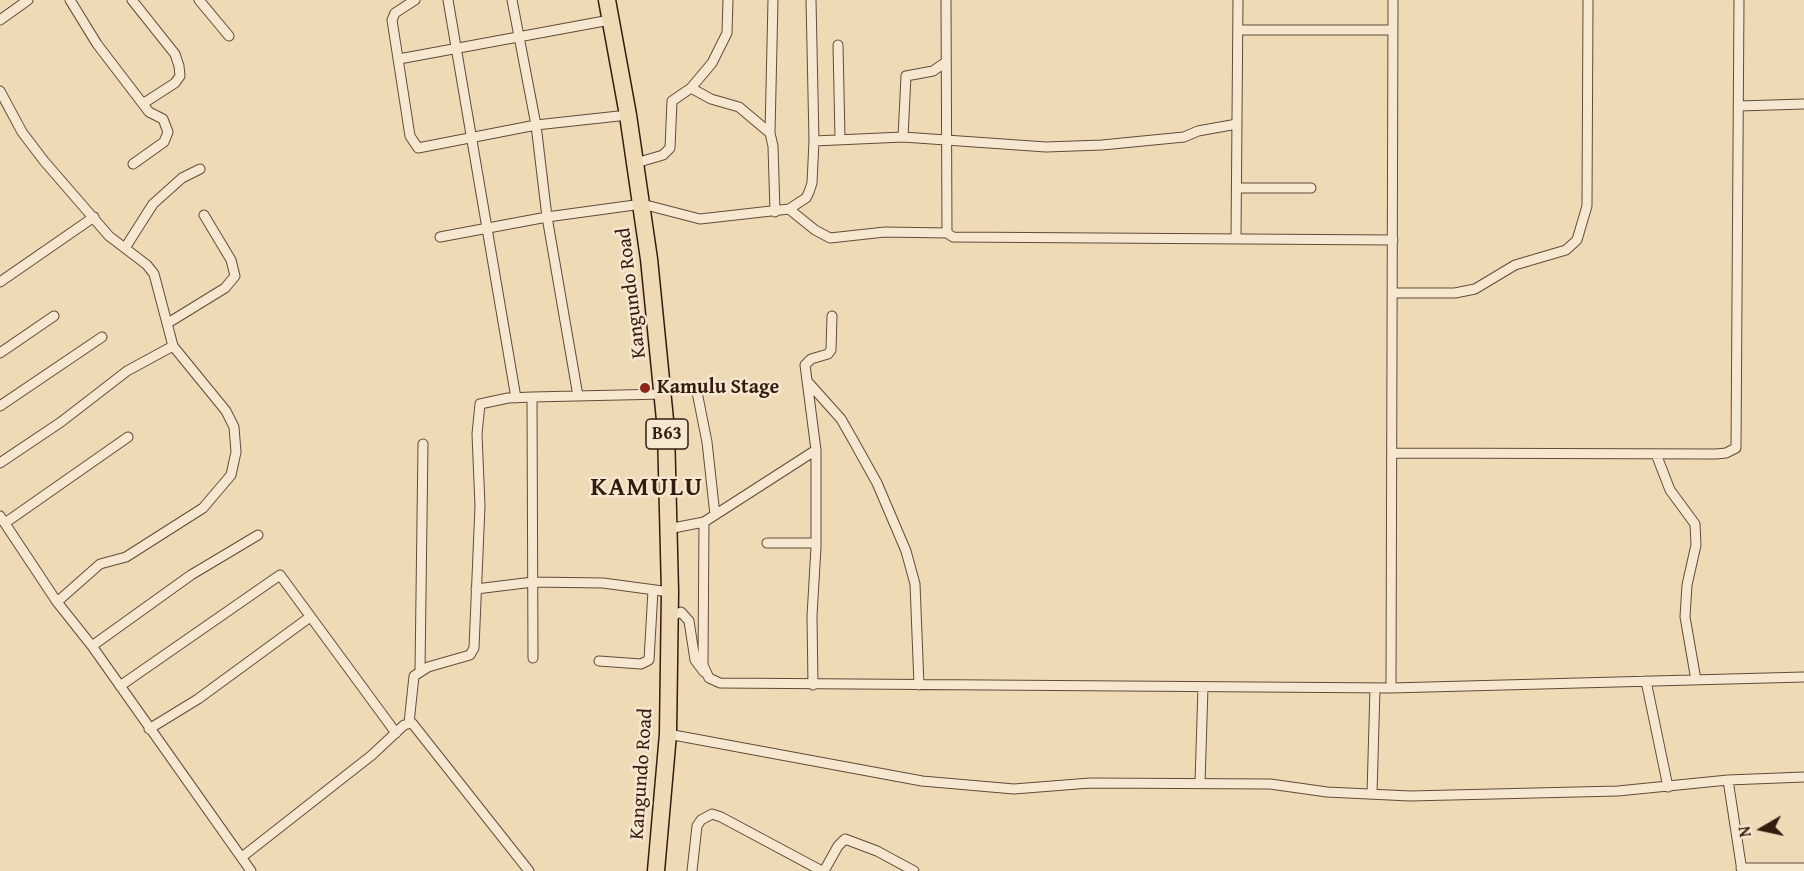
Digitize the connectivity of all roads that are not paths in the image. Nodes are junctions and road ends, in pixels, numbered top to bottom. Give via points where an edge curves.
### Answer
1 (28, 0) edge
2 (70, 0) edge
3 (132, 0) edge
4 (199, 0) edge
5 (415, 0) edge
6 (448, 0) edge
7 (512, 0) edge
8 (607, 0) edge
9 (728, 0) edge
10 (773, 0) edge
11 (812, 0) edge
12 (946, 0) edge
13 (1238, 0) edge
14 (1393, 0) edge
15 (1588, 0) edge
16 (1739, 0) edge
17 (0, 20) edge
18 (610, 20) junction
19 (1238, 30) junction
20 (1393, 30) junction
21 (228, 36) dead end
22 (519, 38) junction
23 (838, 45) dead end
24 (457, 48) junction
25 (399, 59) junction
26 (946, 62) junction
27 (691, 88) junction
28 (0, 91) edge
29 (144, 103) junction
30 (1804, 104) edge
31 (1739, 106) junction
32 (628, 114) junction
33 (1237, 124) junction
34 (536, 125) junction
35 (770, 133) junction
36 (473, 136) junction
37 (903, 137) junction
38 (840, 138) junction
39 (946, 138) junction
40 (814, 141) junction
41 (636, 163) junction
42 (133, 164) dead end
43 (200, 169) dead end
44 (1237, 188) junction
45 (1311, 188) dead end
46 (642, 204) junction
47 (789, 209) junction
48 (775, 212) junction
49 (204, 215) dead end
50 (94, 217) junction
51 (547, 217) junction
52 (488, 227) junction
53 (946, 233) junction
54 (440, 237) dead end
55 (1236, 238) junction
56 (1393, 240) junction
57 (125, 248) junction
58 (0, 282) edge
59 (1392, 293) junction
60 (54, 316) dead end
61 (832, 316) dead end
62 (168, 323) junction
63 (102, 337) dead end
64 (173, 346) junction
65 (0, 353) edge
66 (807, 381) junction
67 (698, 393) dead end
68 (664, 394) junction
69 (578, 396) junction
70 (516, 398) junction
71 (532, 398) junction
72 (0, 406) edge
73 (128, 437) dead end
74 (423, 444) dead end
75 (816, 450) junction
76 (1392, 453) junction
77 (1656, 454) junction
78 (0, 463) edge
79 (715, 515) junction
80 (2, 519) edge
81 (704, 522) junction
82 (669, 529) junction
83 (258, 535) dead end
84 (767, 543) dead end
85 (816, 543) junction
86 (533, 582) junction
87 (476, 589) junction
88 (653, 590) junction
89 (670, 592) junction
90 (57, 602) junction
91 (310, 617) junction
92 (670, 617) junction
93 (92, 646) junction
94 (533, 658) dead end
95 (599, 661) dead end
96 (420, 671) junction
97 (705, 674) junction
98 (1804, 677) edge
99 (1696, 680) junction
100 (1646, 681) junction
101 (813, 685) junction
102 (920, 685) junction
103 (120, 686) junction
104 (1203, 687) junction
105 (1375, 688) junction
106 (1391, 688) junction
107 (409, 723) junction
108 (149, 729) junction
109 (396, 733) junction
110 (668, 734) junction
111 (1804, 777) edge
112 (1728, 780) junction
113 (1200, 783) junction
114 (1668, 787) junction
115 (1372, 794) junction
116 (243, 857) junction
117 (526, 867) edge
118 (1804, 868) edge
119 (1742, 869) edge
120 (251, 871) edge
121 (514, 871) edge
122 (656, 871) edge
123 (692, 871) edge
124 (823, 871) edge
125 (914, 871) edge

1 - 17 street
2 - 29 street via 97,44
3 - 29 street via 175,54 179,66 180,76 175,83
4 - 21 street
5 - 25 street via 392,16
6 - 24 street
7 - 22 street
8 - 18 highway, Kangundo Road / B63
9 - 27 street via 727,33 712,63
10 - 35 street
11 - 40 street
12 - 26 street
13 - 19 street
14 - 20 street
15 - 59 street via 1587,206 1577,240 1566,250 1515,265 1474,289 1455,293
16 - 31 street
18 - 22 street
18 - 32 highway, Kangundo Road / B63
19 - 20 street
19 - 33 street
20 - 56 street
22 - 24 street
22 - 34 street
23 - 38 street
24 - 25 street
24 - 36 street
25 - 36 street via 413,144 418,148
26 - 37 street via 933,70 906,76
26 - 39 street
27 - 35 street via 739,107
27 - 41 street via 672,101 672,141 667,152
28 - 50 street via 22,132
29 - 42 street via 149,112 163,119 168,132 164,142
30 - 31 street
31 - 77 street via 1736,448 1726,453
32 - 34 street
32 - 41 highway, Kangundo Road / B63
33 - 39 street via 1184,137 1102,145 1046,147
33 - 44 street
34 - 36 street
34 - 51 street
35 - 48 street
36 - 52 street
37 - 38 street
37 - 39 street
38 - 40 street
39 - 53 street
40 - 47 street via 809,192
41 - 46 highway, Kangundo Road / B63
43 - 57 street via 182,178 153,204
44 - 45 street
44 - 55 street
46 - 48 street via 700,219
46 - 51 street
46 - 68 highway, Kangundo Road / B63
47 - 48 street
47 - 53 street via 815,231 830,237 885,232
49 - 62 street via 231,260 235,276 225,288
50 - 57 street
50 - 58 street
51 - 52 street
51 - 69 street
52 - 54 street
52 - 70 street
53 - 55 street via 961,239
55 - 56 street
56 - 59 street
57 - 62 street via 154,274
59 - 76 street
60 - 65 street
61 - 66 street via 831,350 806,365
62 - 64 street
63 - 72 street
64 - 78 street via 128,371
64 - 90 street via 226,411 234,427 236,452 231,475 203,508 126,557 100,564
66 - 75 street
66 - 102 street via 841,419 877,483 906,551 915,584
67 - 79 street
68 - 69 street
68 - 82 highway, Kangundo Road / B63
69 - 71 street
70 - 71 street
70 - 87 street via 483,402 478,408 480,506
71 - 86 street
73 - 80 street
74 - 96 street
75 - 79 street
75 - 85 street
76 - 77 street
76 - 106 street
77 - 99 street via 1670,490 1695,524 1696,545 1684,617
79 - 81 street
80 - 90 street
81 - 82 street
81 - 97 street
82 - 89 highway, Kangundo Road / B63
83 - 93 street via 191,575
84 - 85 street
85 - 101 street
86 - 87 street
86 - 88 street via 603,583
86 - 94 street
87 - 96 street via 472,652
88 - 89 street
88 - 95 street via 649,660 641,664
89 - 92 highway, Kangundo Road / B63
90 - 93 street
91 - 103 street via 282,575 277,575
91 - 108 street via 198,699
91 - 109 street
92 - 97 street via 681,612 689,621 695,660
92 - 110 highway, Kangundo Road / B63
93 - 103 street
96 - 107 street via 413,681
97 - 101 street via 720,683
98 - 99 street
99 - 100 street
100 - 106 street
100 - 114 street
101 - 102 street
102 - 104 street
103 - 108 street
104 - 105 street
104 - 113 street
105 - 106 street
105 - 115 street
107 - 109 street
107 - 117 street via 415,724
108 - 116 street
109 - 116 street
110 - 113 street via 922,781 1014,789 1090,783
110 - 122 highway, Kangundo Road / B63
111 - 112 street
112 - 114 street
112 - 119 street
113 - 115 street via 1270,784
114 - 115 street
116 - 120 street
117 - 121 street
118 - 119 street
123 - 124 street via 697,826 712,814
124 - 125 street via 845,839

